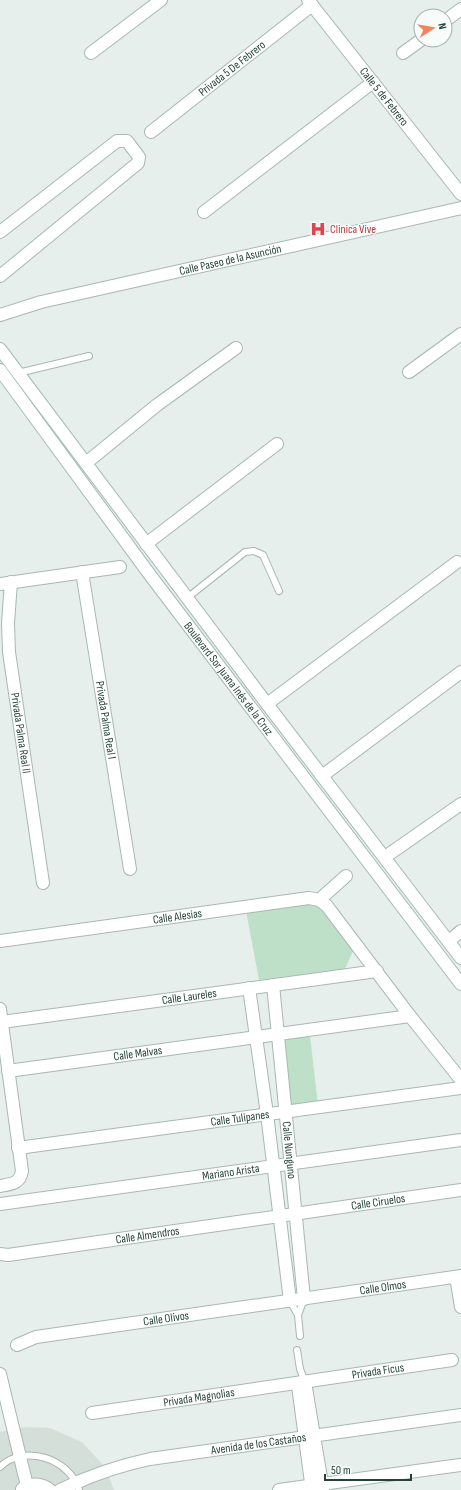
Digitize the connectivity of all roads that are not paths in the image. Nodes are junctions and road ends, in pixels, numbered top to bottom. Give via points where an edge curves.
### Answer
1 (161, 0) edge
2 (310, 2) edge
3 (413, 46) edge
4 (91, 53) dead end
5 (403, 53) dead end
6 (373, 82) junction
7 (151, 132) dead end
8 (461, 194) edge
9 (461, 208) edge
10 (204, 212) dead end
11 (0, 232) edge
12 (0, 276) edge
13 (0, 315) edge
14 (461, 334) edge
15 (236, 348) dead end
16 (0, 349) edge
17 (89, 356) dead end
18 (0, 370) edge
19 (18, 372) junction
20 (409, 372) dead end
21 (277, 444) dead end
22 (86, 463) junction
23 (146, 544) junction
24 (457, 562) dead end
25 (120, 567) dead end
26 (82, 572) junction
27 (5, 583) edge
28 (279, 591) dead end
29 (187, 598) junction
30 (461, 672) edge
31 (267, 704) junction
32 (322, 776) junction
33 (461, 804) edge
34 (385, 857) junction
35 (130, 869) dead end
36 (346, 876) dead end
37 (43, 883) dead end
38 (319, 900) junction
39 (461, 931) edge
40 (0, 941) edge
41 (449, 941) junction
42 (461, 958) edge
43 (376, 971) junction
44 (461, 984) edge
45 (273, 985) junction
46 (249, 988) junction
47 (0, 1009) edge
48 (410, 1016) junction
49 (2, 1022) junction
50 (267, 1035) junction
51 (8, 1071) junction
52 (461, 1080) edge
53 (461, 1088) edge
54 (285, 1112) junction
55 (267, 1114) junction
56 (461, 1140) edge
57 (18, 1148) junction
58 (290, 1164) junction
59 (273, 1166) junction
60 (0, 1186) edge
61 (461, 1190) edge
62 (0, 1204) edge
63 (295, 1213) junction
64 (279, 1215) junction
65 (0, 1254) edge
66 (458, 1277) edge
67 (304, 1299) junction
68 (290, 1301) junction
69 (461, 1307) edge
70 (298, 1315) junction
71 (300, 1336) dead end
72 (17, 1345) dead end
73 (297, 1350) dead end
74 (452, 1360) dead end
75 (0, 1374) edge
76 (301, 1382) junction
77 (92, 1413) dead end
78 (461, 1415) edge
79 (309, 1437) junction
80 (20, 1456) junction
81 (460, 1465) edge
82 (0, 1467) edge
83 (78, 1486) edge
84 (317, 1487) edge
85 (24, 1488) edge
86 (50, 1490) edge
87 (60, 1490) edge
88 (279, 1490) edge

1 - 4 street
2 - 6 street, Calle 5 de Febrero
2 - 7 street, Privada 5 De Febrero
3 - 5 street
6 - 8 street, Calle 5 de Febrero
6 - 10 street
9 - 13 street, Calle Paseo de la Asunción via 41,302
11 - 12 street via 117,141 127,141 139,157 138,163
14 - 20 street
15 - 22 street via 157,405
16 - 19 street, Boulevard Sor Juana Inés de la Cruz
17 - 19 lane
18 - 44 street, Boulevard Sor Juana Inés de la Cruz via 155,581
19 - 22 street, Boulevard Sor Juana Inés de la Cruz
21 - 23 street
22 - 23 street, Boulevard Sor Juana Inés de la Cruz
23 - 29 street, Boulevard Sor Juana Inés de la Cruz
24 - 31 street
25 - 26 street
26 - 27 street
26 - 35 street, Privada Palma Real I
27 - 37 street, Privada Palma Real II via 9,652
28 - 29 lane via 262,555 254,551 245,552
29 - 31 street, Boulevard Sor Juana Inés de la Cruz
30 - 32 street
31 - 32 street, Boulevard Sor Juana Inés de la Cruz
32 - 34 street, Boulevard Sor Juana Inés de la Cruz
33 - 34 street
34 - 41 street, Boulevard Sor Juana Inés de la Cruz
36 - 38 street
38 - 40 street, Calle Alesias via 309,898
38 - 43 street via 327,906
39 - 41 street
41 - 42 street, Boulevard Sor Juana Inés de la Cruz
43 - 45 street, Calle Laureles
43 - 48 street
45 - 46 street, Calle Laureles
45 - 50 street, Calle Nunguno
46 - 49 street, Calle Laureles
46 - 50 street, Calle Nunguno
47 - 49 street
48 - 50 street
48 - 52 street
49 - 51 street
50 - 51 street, Calle Malvas
50 - 54 street, Calle Nunguno
50 - 55 street, Calle Nunguno
51 - 57 street
53 - 54 street, Calle Tulipanes
54 - 55 street, Calle Tulipanes
54 - 58 street, Calle Nunguno
55 - 57 street, Calle Tulipanes
55 - 59 street, Calle Nunguno
56 - 58 street, Mariano Arista
57 - 60 street via 21,1176 13,1184
58 - 59 street, Mariano Arista
58 - 63 street, Calle Nunguno
59 - 62 street, Mariano Arista
59 - 64 street, Calle Nunguno
61 - 63 street, Calle Ciruelos
63 - 64 street, Calle Almendros
63 - 67 street, Calle Nunguno
64 - 65 street, Calle Almendros via 8,1255
64 - 68 street, Calle Nunguno
66 - 67 street, Calle Olmos
66 - 69 street
67 - 68 street, Calle Olivos
67 - 70 lane, Calle Nunguno
68 - 70 lane, Calle Nunguno
68 - 72 street, Calle Olivos via 29,1339
70 - 71 lane, Calle Nunguno
73 - 76 lane
74 - 76 street, Privada Ficus
75 - 80 street
76 - 77 street, Privada Magnolias
76 - 79 street
78 - 79 street, Avenida de los Castaños
79 - 83 street, Avenida de los Castaños via 150,1458 93,1474
79 - 84 street
80 - 82 lane
80 - 83 lane via 42,1456 62,1465
80 - 85 street
81 - 84 street
83 - 87 street, Avenida de los Castaños
84 - 88 street
85 - 86 street via 39,1484

